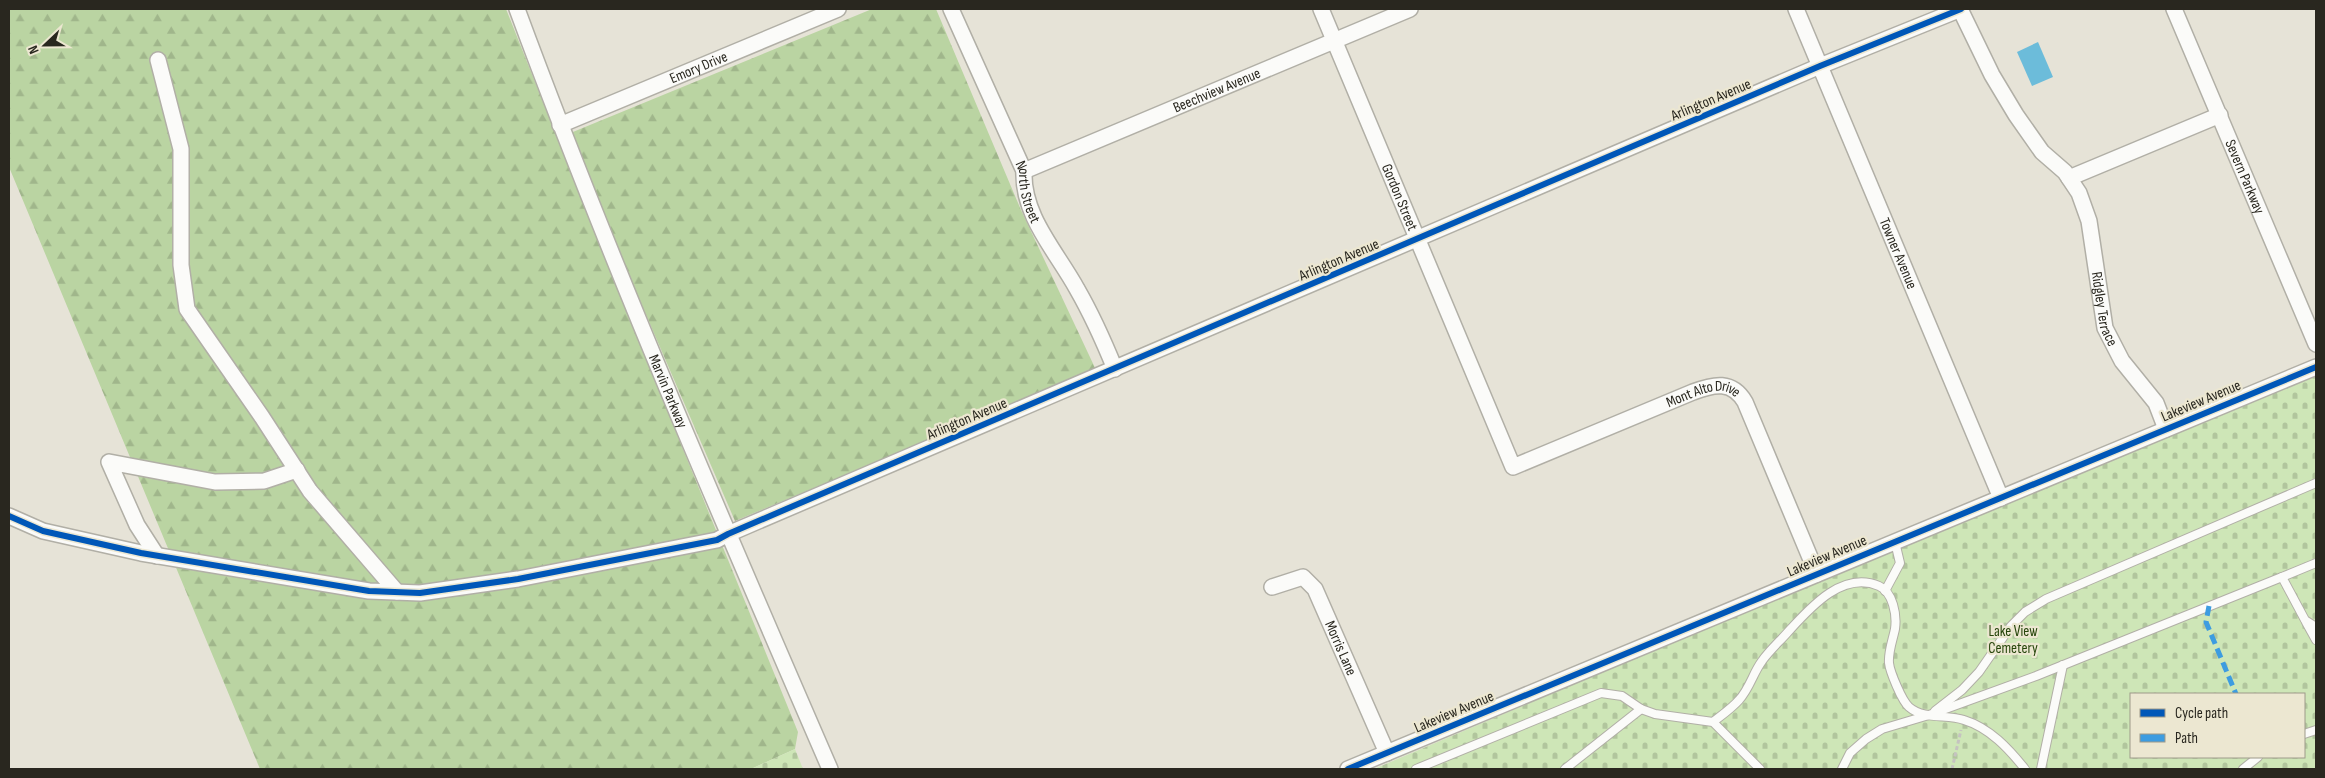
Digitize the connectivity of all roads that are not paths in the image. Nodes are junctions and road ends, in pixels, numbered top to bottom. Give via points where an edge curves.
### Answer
1 (517, 9) edge
2 (838, 9) edge
3 (951, 9) edge
4 (1320, 9) edge
5 (1410, 9) edge
6 (1796, 9) edge
7 (1960, 9) edge
8 (2174, 9) edge
9 (1334, 41) junction
10 (158, 60) dead end
11 (1820, 66) junction
12 (2220, 115) junction
13 (560, 125) junction
14 (1024, 171) junction
15 (2069, 178) junction
16 (1418, 240) junction
17 (2316, 344) edge
18 (2316, 366) edge
19 (1115, 369) junction
20 (2166, 429) junction
21 (1513, 468) joint
22 (297, 470) junction
23 (2316, 483) edge
24 (2001, 498) junction
25 (9, 516) edge
26 (728, 534) junction
27 (1895, 542) junction
28 (157, 556) junction
29 (2316, 563) edge
30 (1816, 574) junction
31 (2282, 577) junction
32 (1272, 587) dead end
33 (1885, 591) junction
34 (397, 592) junction
35 (2305, 620) junction
36 (2316, 627) edge
37 (2316, 640) edge
38 (2063, 665) junction
39 (1641, 709) junction
40 (1929, 715) junction
41 (1713, 722) junction
42 (1387, 753) junction
43 (2257, 758) edge
44 (830, 769) edge
45 (1348, 769) edge
46 (1416, 769) edge
47 (1565, 769) edge
48 (1760, 769) edge
49 (1842, 769) edge
50 (2025, 769) edge
51 (2041, 769) edge
52 (2243, 769) edge

1 - 13 street, Marvin Parkway
2 - 13 street, Emory Drive
3 - 14 street, North Street
4 - 9 street, Gordon Street
5 - 9 street, Beechview Avenue
6 - 11 street, Towner Avenue
7 - 11 street, Arlington Avenue
7 - 15 street, Ridgley Terrace via 1992,75 2016,115 2042,152
8 - 12 street, Severn Parkway
9 - 14 street, Beechview Avenue
9 - 16 street, Gordon Street
10 - 22 street via 181,149 181,265 187,309
11 - 16 street, Arlington Avenue
11 - 24 street, Towner Avenue
12 - 15 street
12 - 17 street, Severn Parkway
13 - 26 street, Marvin Parkway
14 - 19 street, North Street via 1030,204 1048,246 1076,286
15 - 20 street, Ridgley Terrace via 2079,193 2089,222 2105,328 2122,361 2156,403
16 - 19 street, Arlington Avenue
16 - 21 street, Gordon Street
18 - 20 street, Lakeview Avenue
19 - 26 street, Arlington Avenue
20 - 24 street, Lakeview Avenue
21 - 30 street, Mont Alto Drive via 1693,392 1710,386 1732,387 1745,402
22 - 28 street via 264,481 214,482 109,462 137,525
22 - 34 street via 310,491
23 - 40 lane via 2025,612 2011,626 1979,672 1962,690
24 - 27 street, Lakeview Avenue
25 - 28 street, Arlington Avenue via 42,531
26 - 34 street, Arlington Avenue via 718,540 518,579 420,593
26 - 44 street, Marvin Parkway
27 - 30 street, Lakeview Avenue
27 - 33 lane via 1900,563
28 - 34 street, Arlington Avenue via 369,591
29 - 31 lane
30 - 42 street, Lakeview Avenue
31 - 35 lane
31 - 38 lane
32 - 42 street, Morris Lane via 1303,577 1315,589
33 - 40 lane via 1890,596 1896,626 1889,662 1900,694 1910,707
33 - 41 lane via 1870,583 1852,583 1830,592 1807,611 1764,657 1739,700
35 - 36 lane
35 - 37 lane
38 - 40 lane
38 - 51 lane
39 - 41 lane
39 - 46 lane via 1622,696 1601,693
39 - 47 lane
40 - 49 lane via 1882,729 1850,754
40 - 50 lane via 1964,719 1985,730 2006,746
41 - 48 lane
42 - 45 street, Lakeview Avenue
43 - 52 lane

